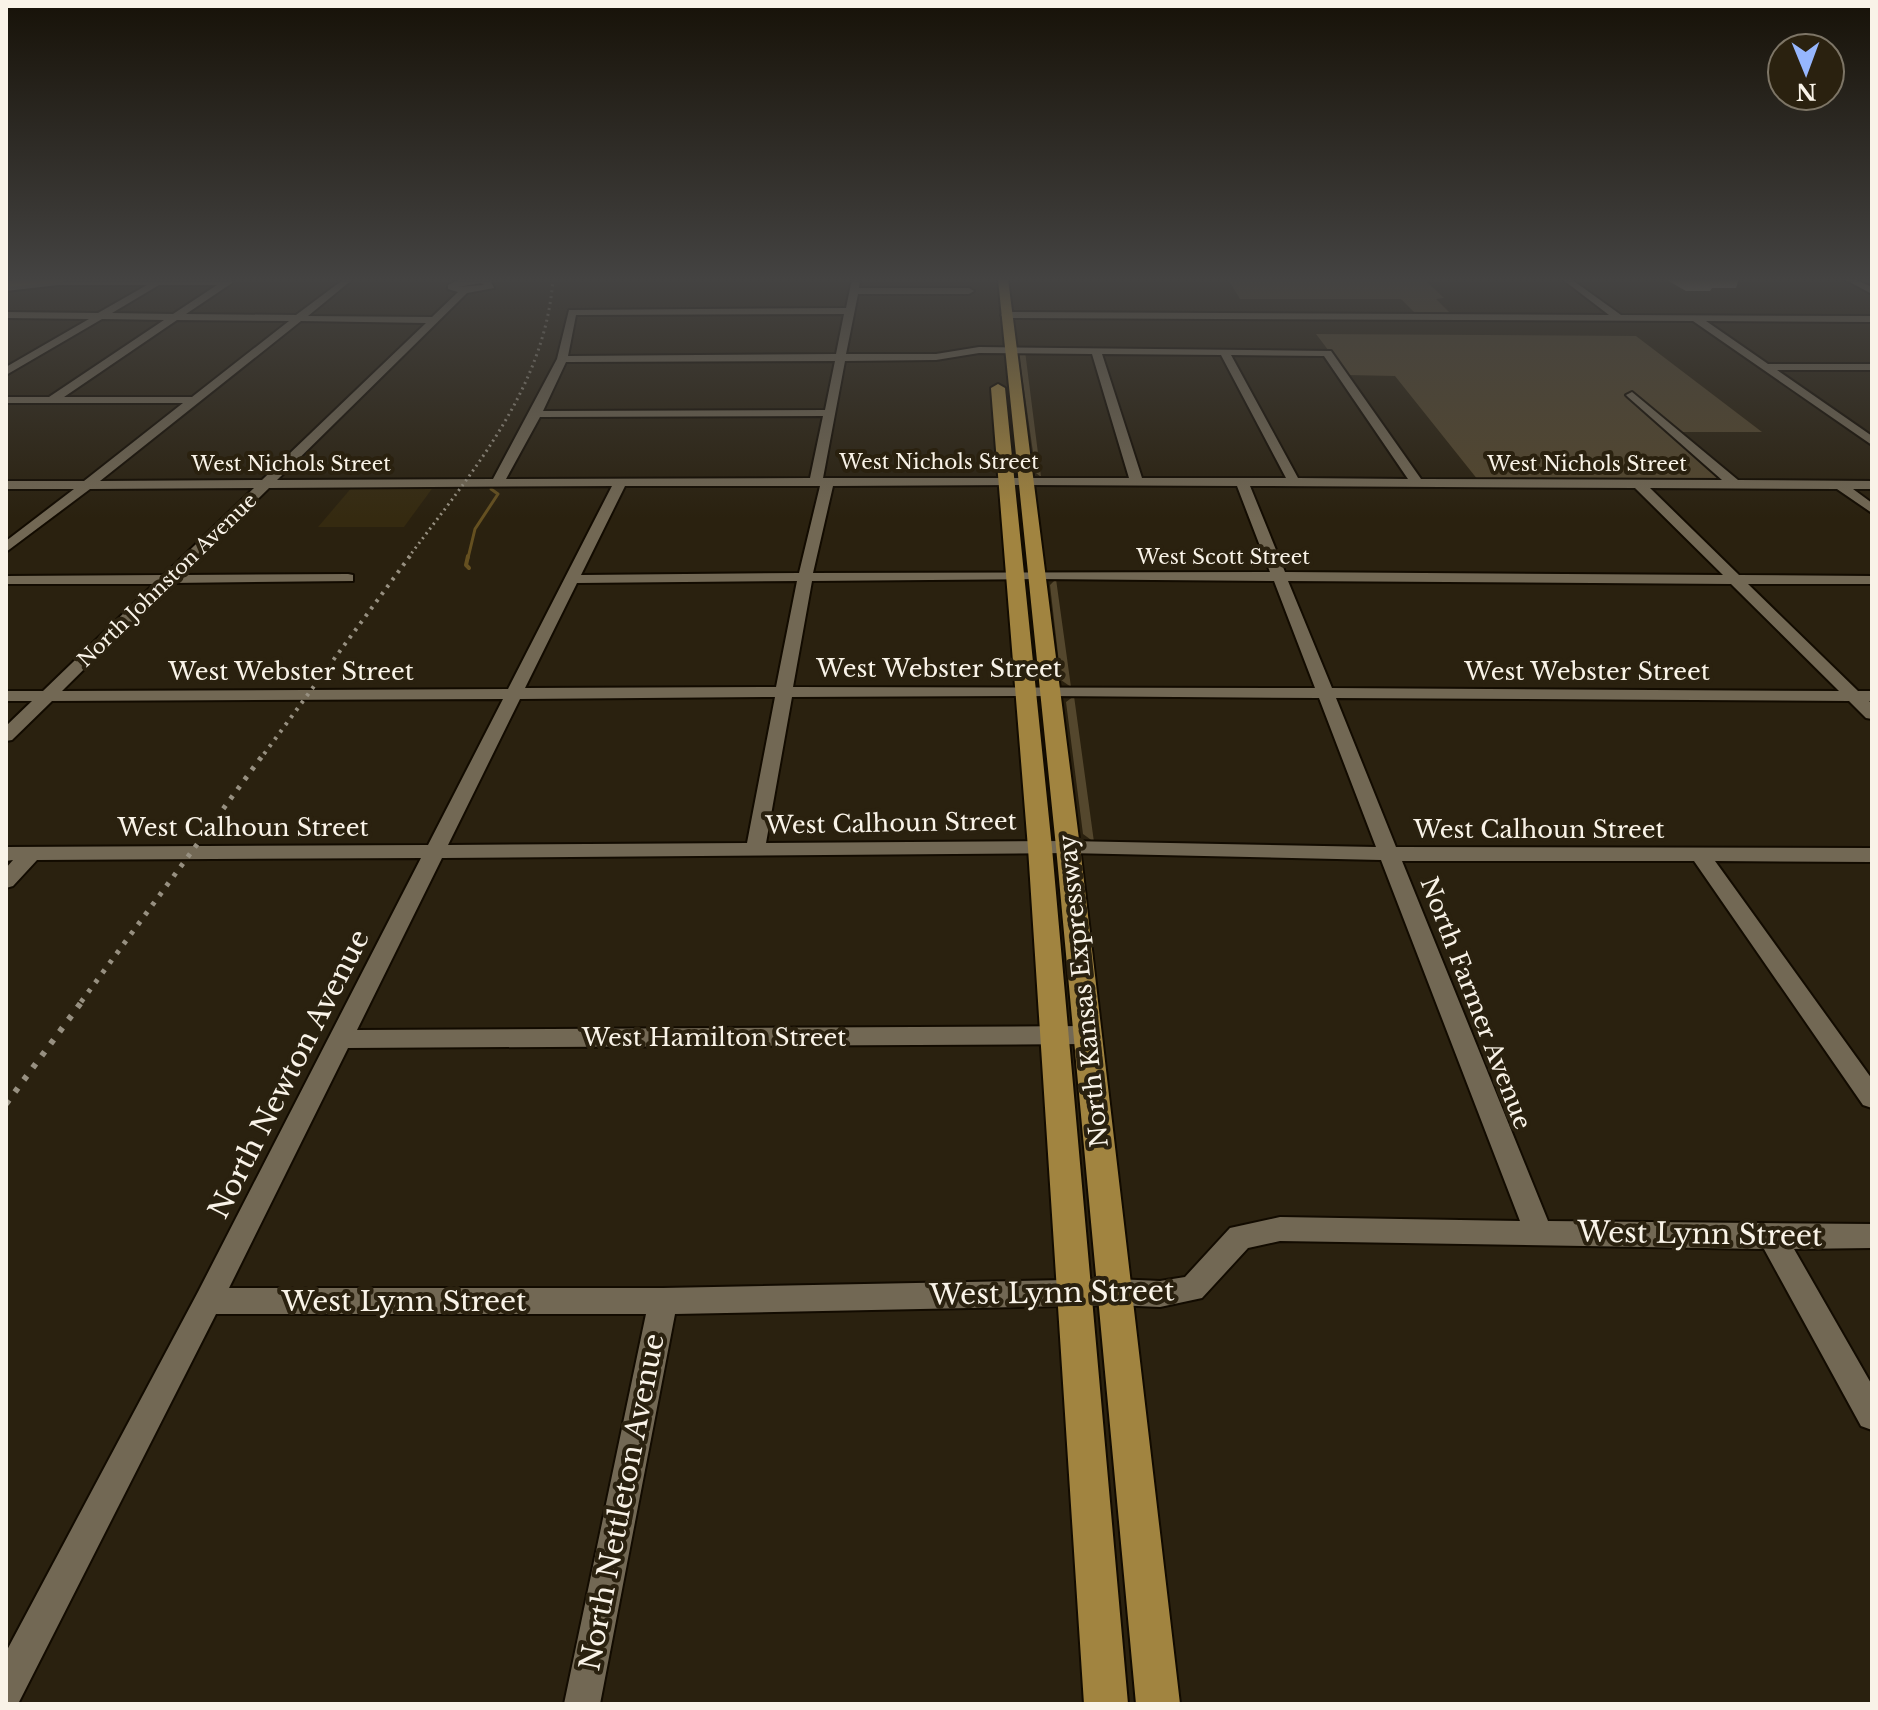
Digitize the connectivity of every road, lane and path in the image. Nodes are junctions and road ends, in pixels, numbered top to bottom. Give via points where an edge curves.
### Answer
1 (29, 359) edge
2 (113, 359) edge
3 (248, 359) edge
4 (396, 359) edge
5 (562, 359) joint
6 (590, 359) edge
7 (840, 359) edge
8 (1003, 359) edge
9 (1099, 359) edge
10 (1228, 359) edge
11 (1331, 359) edge
12 (1752, 359) edge
13 (1763, 367) junction
14 (1872, 367) edge
15 (6, 372) edge
16 (1632, 395) dead end
17 (6, 400) edge
18 (51, 400) junction
19 (196, 400) junction
20 (829, 413) junction
21 (536, 414) junction
22 (1843, 421) junction
23 (1872, 421) edge
24 (1872, 441) edge
25 (1016, 481) junction
26 (821, 482) junction
27 (1137, 482) junction
28 (1242, 482) junction
29 (1294, 482) junction
30 (620, 483) junction
31 (1417, 483) junction
32 (87, 484) junction
33 (497, 484) junction
34 (1639, 484) junction
35 (6, 485) edge
36 (266, 485) junction
37 (1735, 485) junction
38 (1840, 485) junction
39 (1872, 485) edge
40 (1872, 509) edge
41 (6, 548) edge
42 (1026, 576) junction
43 (805, 577) junction
44 (1281, 577) junction
45 (348, 578) dead end
46 (573, 579) junction
47 (6, 580) edge
48 (169, 580) junction
49 (1735, 580) junction
50 (1872, 580) edge
51 (1038, 691) junction
52 (784, 693) junction
53 (1327, 693) junction
54 (514, 695) junction
55 (6, 696) edge
56 (46, 696) junction
57 (1854, 696) junction
58 (1872, 696) edge
59 (1872, 714) edge
60 (6, 736) edge
61 (1054, 847) junction
62 (755, 851) junction
63 (436, 852) junction
64 (6, 854) edge
65 (31, 854) junction
66 (1389, 854) junction
67 (1700, 855) junction
68 (1872, 855) edge
69 (6, 881) edge
70 (1088, 1035) junction
71 (1054, 1036) junction
72 (340, 1039) junction
73 (1872, 1098) edge
74 (1538, 1231) junction
75 (1872, 1236) edge
76 (1772, 1237) junction
77 (1115, 1292) junction
78 (1073, 1293) junction
79 (208, 1301) junction
80 (663, 1301) junction
81 (1872, 1415) edge
82 (6, 1689) edge
83 (582, 1704) edge
84 (1106, 1704) edge
85 (1158, 1704) edge

1 - 15 street
2 - 18 street
3 - 19 street
4 - 36 street, North Johnston Avenue
5 - 6 street
5 - 21 street
7 - 20 street
8 - 25 main road, North Kansas Expressway
9 - 27 street
10 - 29 street
11 - 31 street
12 - 13 street
13 - 14 street
13 - 22 street
16 - 37 street
17 - 18 street
18 - 19 street
19 - 32 street
20 - 21 street
20 - 26 street
21 - 33 street
22 - 23 street
22 - 24 street
25 - 26 street, West Nichols Street
25 - 27 street, West Nichols Street
25 - 42 main road, North Kansas Expressway
26 - 30 street, West Nichols Street
26 - 43 street
27 - 28 street, West Nichols Street
28 - 29 street, West Nichols Street
28 - 44 street, North Farmer Avenue
29 - 31 street, West Nichols Street
30 - 33 street, West Nichols Street
30 - 46 street, North Newton Avenue
31 - 34 street, West Nichols Street
32 - 35 street, West Nichols Street
32 - 36 street, West Nichols Street
32 - 41 street
33 - 36 street, West Nichols Street
34 - 37 street, West Nichols Street
34 - 49 street
36 - 48 street, North Johnston Avenue
37 - 38 street, West Nichols Street
38 - 39 street, West Nichols Street
38 - 40 street
42 - 43 street, West Scott Street
42 - 44 street, West Scott Street
42 - 51 main road, North Kansas Expressway
43 - 46 street, West Scott Street
43 - 52 street
44 - 49 street, West Scott Street
44 - 53 street, North Farmer Avenue
45 - 48 street
46 - 54 street, North Newton Avenue
47 - 48 street
48 - 56 street, North Johnston Avenue
49 - 50 street, West Scott Street
49 - 57 street
51 - 52 street, West Webster Street
51 - 53 street, West Webster Street
51 - 61 main road, North Kansas Expressway
52 - 54 street, West Webster Street
52 - 62 street
53 - 57 street, West Webster Street
53 - 66 street, North Farmer Avenue
54 - 56 street, West Webster Street
54 - 63 street, North Newton Avenue
55 - 56 street, West Webster Street
56 - 60 street, North Johnston Avenue
57 - 58 street, West Webster Street
57 - 59 street
61 - 62 street, West Calhoun Street
61 - 66 street, West Calhoun Street
61 - 70 main road, North Kansas Expressway
61 - 71 main road, North Kansas Expressway
62 - 63 street, West Calhoun Street
63 - 65 street, West Calhoun Street
63 - 72 street, North Newton Avenue
64 - 65 street, West Calhoun Street
65 - 69 street
66 - 67 street, West Calhoun Street
66 - 74 street, North Farmer Avenue
67 - 68 street, West Calhoun Street
67 - 73 street
70 - 71 street, West Hamilton Street
70 - 77 main road, North Kansas Expressway
71 - 72 street, West Hamilton Street
71 - 78 main road, North Kansas Expressway
72 - 79 street, North Newton Avenue
74 - 76 street, West Lynn Street
74 - 77 street, West Lynn Street via 1262,1231 1235,1241 1192,1289
75 - 76 street, West Lynn Street
76 - 81 street
77 - 78 street, West Lynn Street
77 - 85 main road, North Kansas Expressway
78 - 80 street, West Lynn Street
78 - 84 main road, North Kansas Expressway
79 - 80 street, West Lynn Street
79 - 82 street, North Newton Avenue
80 - 83 street, North Nettleton Avenue

